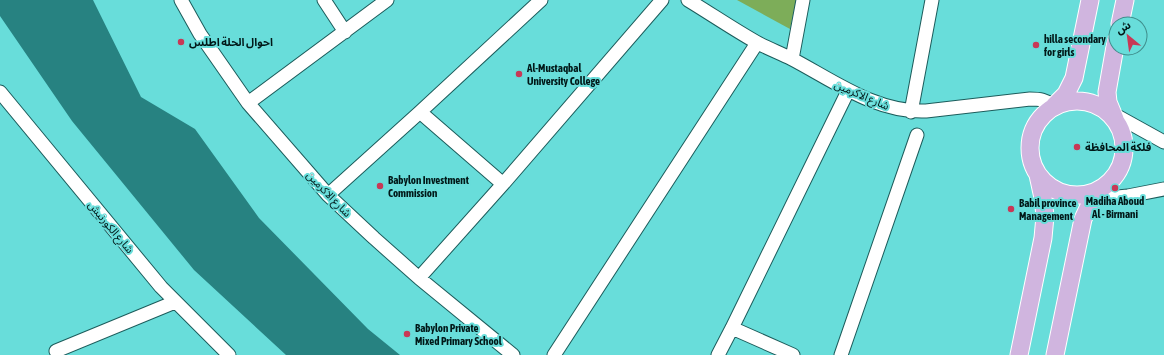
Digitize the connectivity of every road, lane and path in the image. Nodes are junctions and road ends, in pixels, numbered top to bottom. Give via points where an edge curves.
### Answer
1 (181, 0) edge
2 (324, 0) edge
3 (387, 0) edge
4 (541, 0) edge
5 (662, 0) edge
6 (688, 0) edge
7 (803, 0) edge
8 (932, 0) edge
9 (1090, 0) edge
10 (1124, 0) edge
11 (1121, 16) edge
12 (344, 32) junction
13 (757, 43) junction
14 (1113, 56) edge
15 (792, 59) junction
16 (848, 91) junction
17 (0, 92) edge
18 (248, 103) junction
19 (1054, 106) junction
20 (420, 112) junction
21 (911, 112) junction
22 (1111, 115) junction
23 (917, 135) dead end
24 (1164, 142) edge
25 (1037, 173) junction
26 (503, 184) junction
27 (1164, 189) edge
28 (1099, 193) junction
29 (328, 195) junction
30 (419, 278) junction
31 (175, 302) junction
32 (732, 328) junction
33 (56, 351) dead end
34 (229, 355) edge
35 (513, 355) edge
36 (554, 355) edge
37 (718, 355) edge
38 (793, 355) edge
39 (841, 355) edge
40 (1019, 355) edge
41 (1055, 355) edge

1 - 18 street, شارع الاكرمين via 200,34
2 - 12 street
3 - 12 street
4 - 20 street
5 - 26 street
6 - 13 street, شارع الاكرمين
7 - 15 street
8 - 21 street
9 - 19 main road via 1074,78 1066,94
10 - 11 main road
12 - 18 street
13 - 15 street, شارع الاكرمين
13 - 36 street
14 - 22 main road via 1107,92
15 - 16 street, شارع الاكرمين
16 - 21 street, شارع الاكرمين
16 - 32 street
17 - 31 street, شارع الكورنيش
18 - 29 street, شارع الاكرمين
19 - 21 street, شارع الاكرمين via 1042,99 1030,99
19 - 22 main road via 1078,100 1093,103
19 - 25 main road via 1041,117 1032,131 1029,148 1032,164
20 - 26 street
20 - 29 street
22 - 24 street
22 - 28 main road via 1123,136 1124,156 1116,174
23 - 39 street
25 - 28 main road via 1040,179 1053,189 1070,195
25 - 40 main road via 1045,216 1043,238
26 - 30 street
27 - 28 street via 1107,198
28 - 41 main road via 1090,204 1082,226
29 - 30 street, شارع الاكرمين
30 - 35 street, شارع الاكرمين
31 - 33 street
31 - 34 street, شارع الكورنيش
32 - 37 street
32 - 38 street

